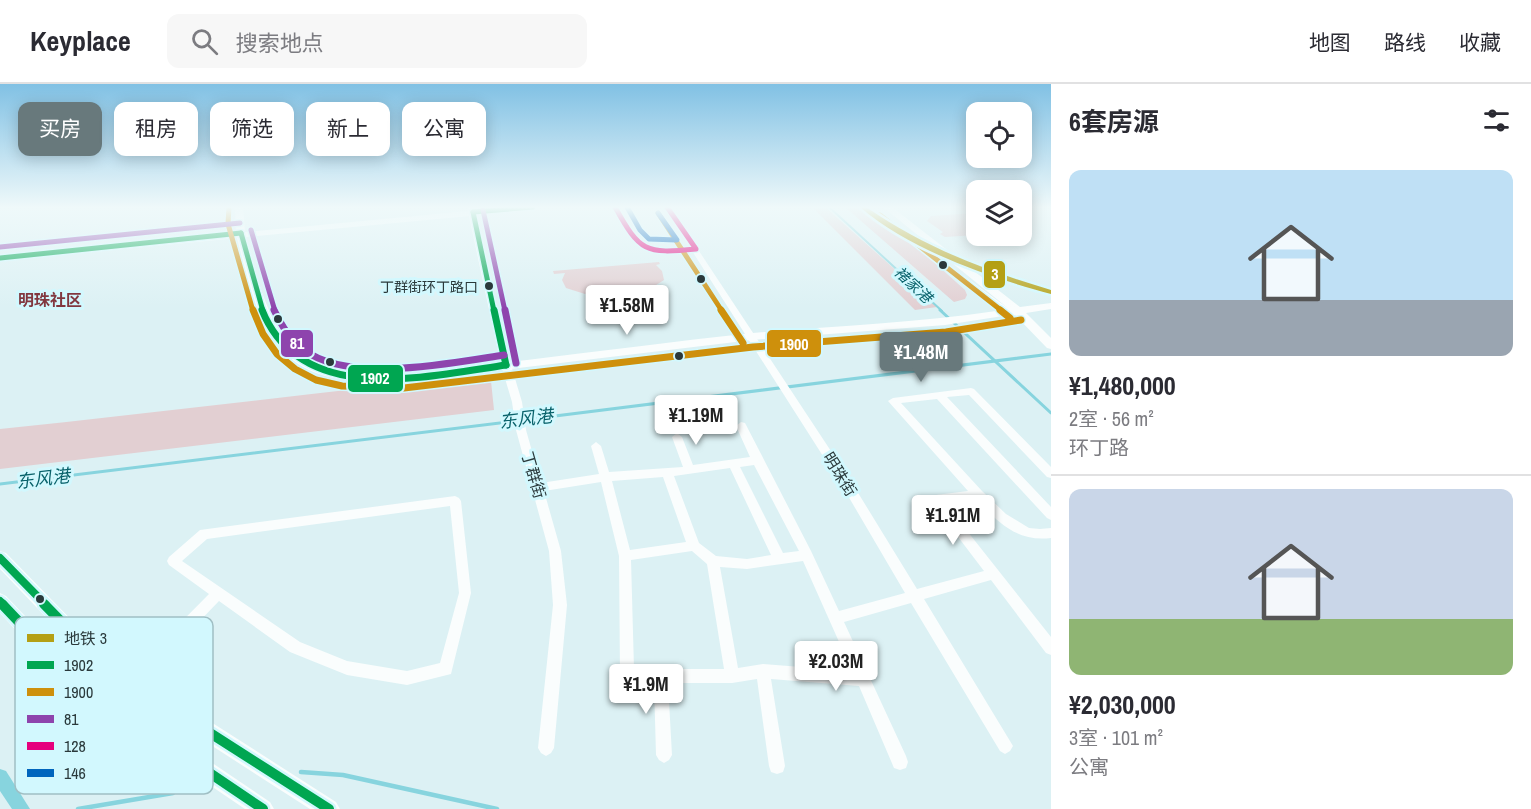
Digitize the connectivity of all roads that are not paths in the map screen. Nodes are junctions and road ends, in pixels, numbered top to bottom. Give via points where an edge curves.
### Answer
1 (165, 241) edge
2 (243, 241) edge
3 (478, 241) edge
4 (689, 241) edge
5 (919, 241) edge
6 (927, 241) edge
7 (0, 258) edge
8 (1051, 306) edge
9 (1011, 312) junction
10 (752, 337) junction
11 (1047, 342) edge
12 (506, 365) junction
13 (940, 396) junction
14 (741, 426) dead end
15 (677, 437) dead end
16 (596, 446) dead end
17 (757, 460) junction
18 (733, 463) junction
19 (689, 469) junction
20 (667, 473) junction
21 (1051, 474) edge
22 (605, 477) junction
23 (537, 488) junction
24 (978, 494) junction
25 (1051, 515) edge
26 (1051, 532) edge
27 (694, 546) junction
28 (807, 555) junction
29 (625, 556) junction
30 (0, 558) edge
31 (780, 560) junction
32 (713, 561) junction
33 (993, 574) junction
34 (219, 592) junction
35 (914, 596) junction
36 (0, 601) edge
37 (15, 617) edge
38 (57, 617) edge
39 (195, 617) edge
40 (835, 618) junction
41 (1051, 648) edge
42 (764, 671) junction
43 (661, 674) junction
44 (732, 676) junction
45 (863, 679) junction
46 (213, 735) edge
47 (1005, 746) dead end
48 (546, 748) dead end
49 (664, 755) dead end
50 (900, 762) dead end
51 (777, 766) dead end
52 (213, 775) edge
53 (263, 809) edge
54 (329, 809) edge

1 - 7 main road
2 - 12 main road via 256,291 280,343 296,359 316,369 358,378 403,378
3 - 12 street, 丁群街
4 - 10 street, 明珠街
5 - 9 main road
6 - 9 main road
8 - 9 main road
9 - 10 main road via 945,322
9 - 11 main road
10 - 12 main road
10 - 35 street, 明珠街
12 - 23 street, 丁群街
13 - 21 street via 971,391
13 - 24 street via 893,401
13 - 25 street
14 - 17 street
15 - 19 street
16 - 22 street
17 - 18 street
17 - 28 street
18 - 19 street
18 - 31 street
19 - 20 street
20 - 22 street
20 - 27 street
22 - 23 street
22 - 29 street
23 - 48 street, 丁群街 via 555,551 560,605
24 - 26 street via 1013,528 1041,535
24 - 33 street via 936,500
27 - 29 street
27 - 32 street
28 - 31 street
28 - 40 street
29 - 43 street via 627,675
30 - 38 main road
31 - 32 street via 747,564
32 - 44 street
33 - 35 street
33 - 41 street
34 - 34 street via 295,647 347,668 407,678 446,669 465,593 455,501 204,534 173,561
34 - 39 street
35 - 40 street
35 - 47 street, 明珠街
36 - 37 main road
40 - 45 street
42 - 44 street
42 - 45 street
42 - 51 street
43 - 44 street
43 - 49 street
45 - 50 street
46 - 54 main road
52 - 53 main road

